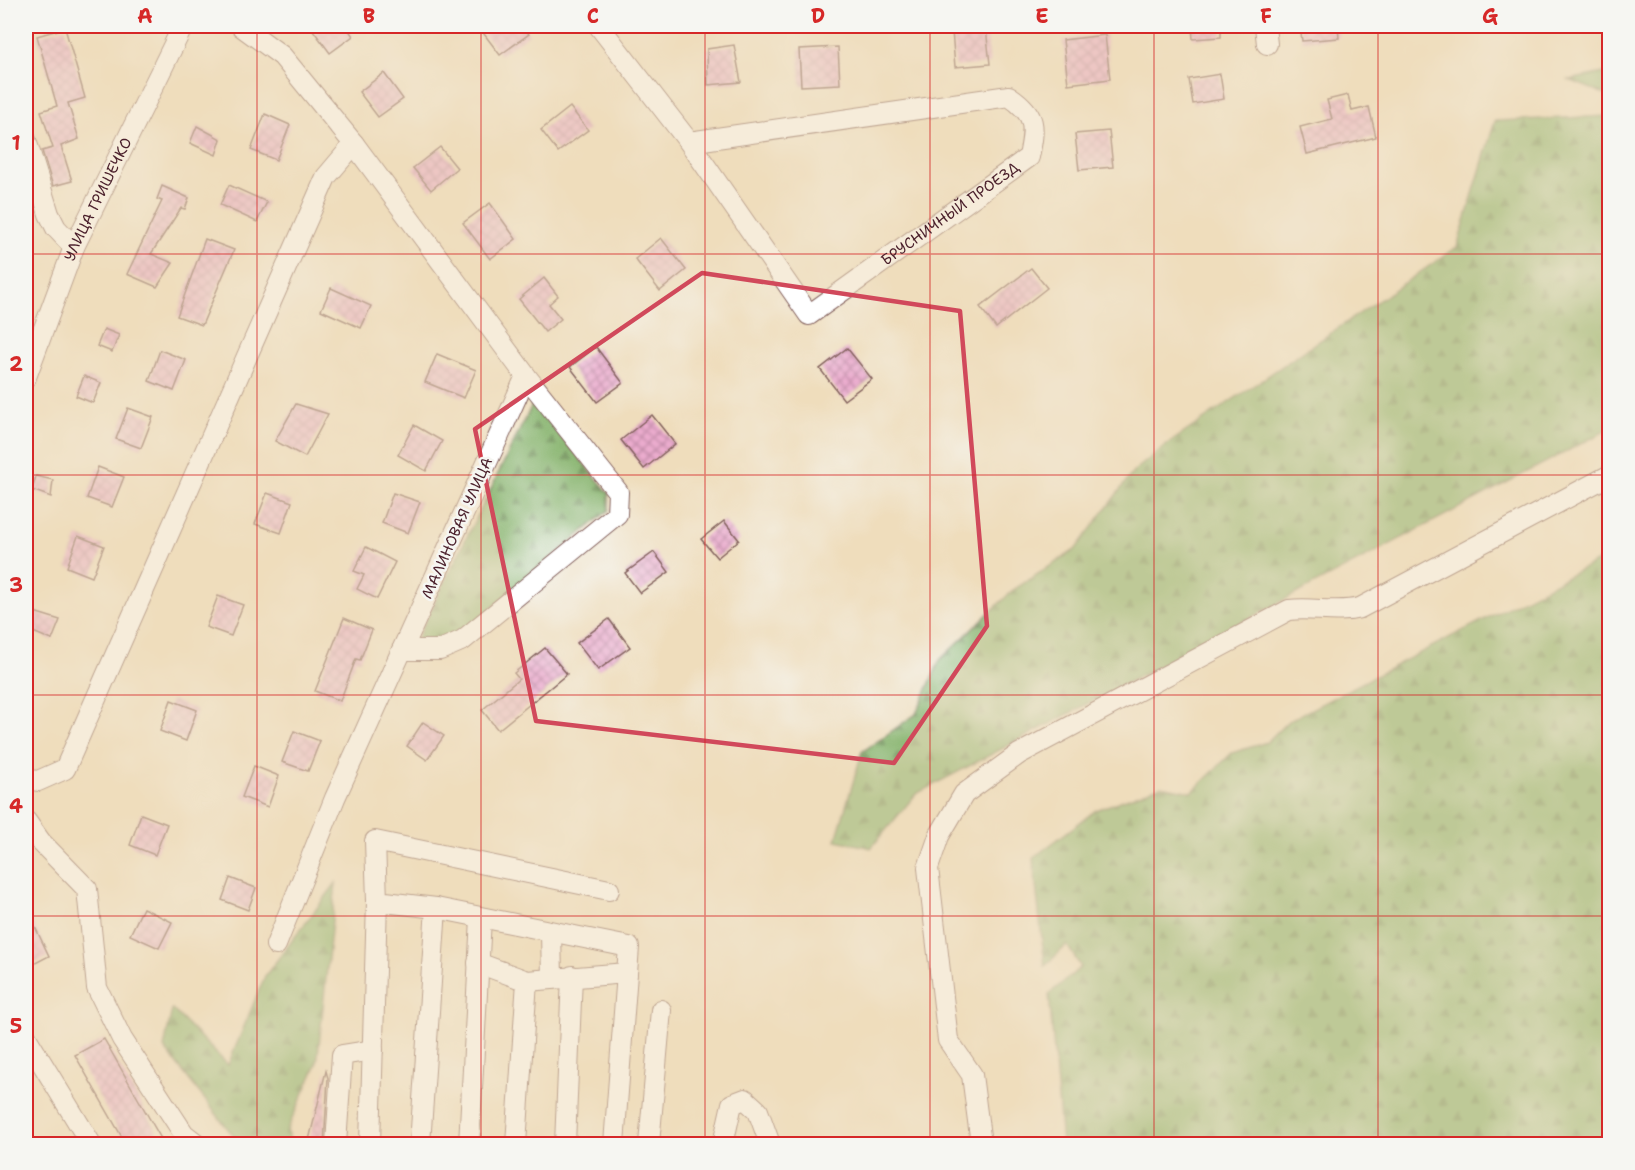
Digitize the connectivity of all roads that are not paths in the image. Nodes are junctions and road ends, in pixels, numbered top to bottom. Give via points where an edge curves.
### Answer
1 (183, 26) edge
2 (241, 26) edge
3 (600, 26) edge
4 (26, 140) edge
5 (689, 142) junction
6 (354, 144) junction
7 (74, 246) junction
8 (28, 364) edge
9 (526, 376) junction
10 (1610, 475) edge
11 (402, 650) junction
12 (26, 779) edge
13 (26, 821) edge
14 (609, 890) dead end
15 (377, 901) junction
16 (436, 908) junction
17 (481, 918) junction
18 (551, 932) junction
19 (276, 945) dead end
20 (478, 963) junction
21 (627, 973) junction
22 (573, 976) junction
23 (552, 978) junction
24 (527, 981) junction
25 (662, 1010) dead end
26 (26, 1037) edge
27 (373, 1050) junction
28 (91, 1144) edge
29 (197, 1144) edge
30 (336, 1144) edge
31 (370, 1144) edge
32 (420, 1144) edge
33 (469, 1144) edge
34 (516, 1144) edge
35 (565, 1144) edge
36 (614, 1144) edge
37 (649, 1144) edge
38 (723, 1144) edge
39 (770, 1144) edge
40 (981, 1144) edge

1 - 7 street, УЛИЦА ГРИШЕЧКО
2 - 6 street via 282,56
3 - 5 street, БРУСНИЧНЫЙ ПРОЕЗД
4 - 7 street via 49,214 56,228
5 - 5 street, БРУСНИЧНЫЙ ПРОЕЗД via 809,315 1029,157 1034,132 1026,108 1010,96
6 - 9 street
6 - 12 street via 326,177 65,769 38,781
7 - 8 street, УЛИЦА ГРИШЕЧКО
9 - 11 street, МАЛИНОВАЯ УЛИЦА
9 - 11 street via 618,492 617,514 463,640 440,650
10 - 40 street via 1360,608 1346,612 1309,607 1289,610 1019,754 964,794 939,836 928,868 948,1040 972,1075
11 - 19 street, МАЛИНОВАЯ УЛИЦА via 335,798
13 - 29 street via 87,889 97,988 122,1039 184,1134
14 - 15 street via 375,841
15 - 16 street
15 - 27 street
16 - 17 street
16 - 32 street
17 - 18 street
17 - 20 street
18 - 21 street via 629,947
18 - 23 street
20 - 24 street
20 - 33 street
21 - 22 street
21 - 36 street
22 - 23 street
22 - 35 street
23 - 24 street
24 - 34 street
25 - 37 street
26 - 28 street
27 - 30 street via 342,1055
27 - 31 street
38 - 39 street via 732,1104 745,1098 758,1112

